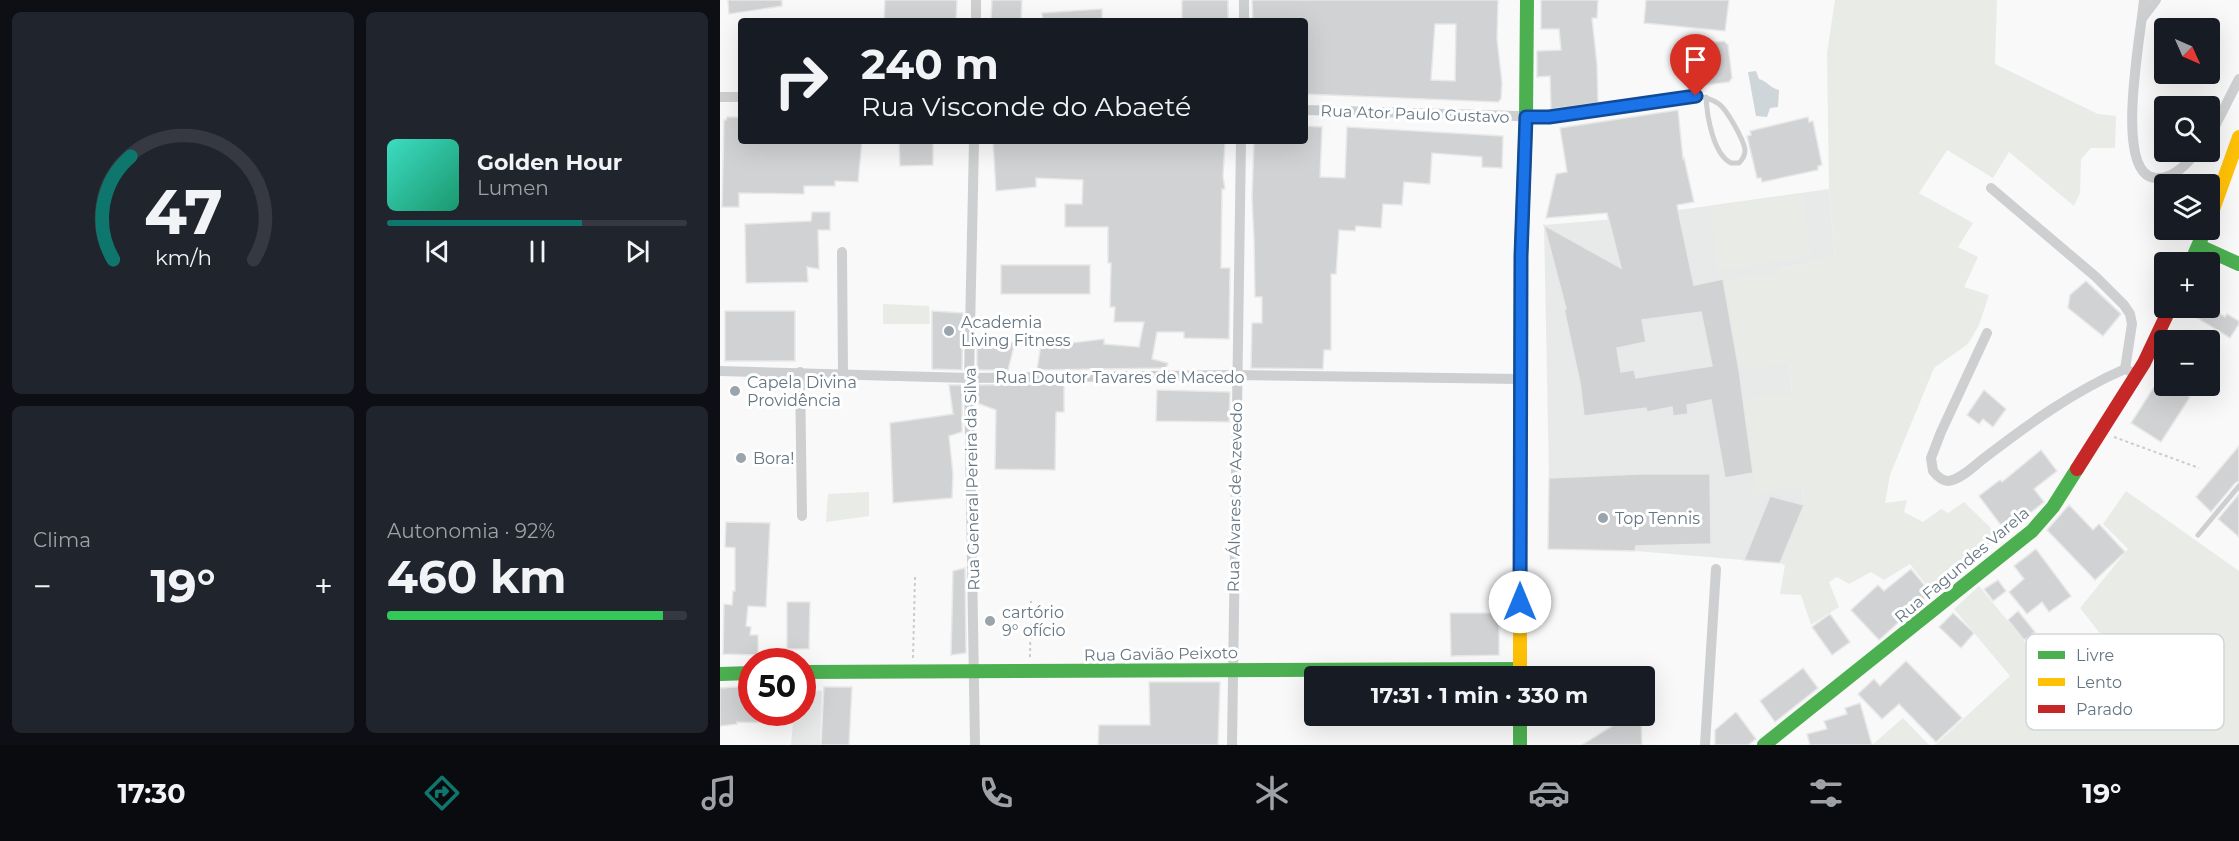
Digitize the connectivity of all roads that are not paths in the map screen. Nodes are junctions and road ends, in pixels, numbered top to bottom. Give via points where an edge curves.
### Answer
1 (976, 0) edge
2 (1244, 0) edge
3 (1527, 0) edge
4 (2144, 0) edge
5 (2156, 0) edge
6 (2143, 17) junction
7 (976, 18) edge
8 (1244, 18) edge
9 (2239, 79) edge
10 (720, 97) edge
11 (738, 97) edge
12 (1706, 97) junction
13 (1625, 107) joint
14 (1308, 110) edge
15 (2220, 116) edge
16 (1526, 117) junction
17 (2239, 136) edge
18 (974, 144) edge
19 (1241, 144) edge
20 (2186, 162) edge
21 (1991, 188) dead end
22 (2220, 190) edge
23 (2201, 240) edge
24 (2199, 246) junction
25 (842, 252) dead end
26 (2196, 252) edge
27 (2239, 264) edge
28 (2164, 318) edge
29 (1987, 333) dead end
30 (720, 371) edge
31 (2131, 371) junction
32 (800, 372) junction
33 (843, 374) junction
34 (1238, 375) junction
35 (969, 378) junction
36 (1520, 380) junction
37 (2239, 486) edge
38 (802, 516) dead end
39 (2198, 535) dead end
40 (1716, 569) dead end
41 (1520, 666) edge
42 (1233, 670) junction
43 (1304, 671) edge
44 (816, 672) edge
45 (975, 672) junction
46 (738, 673) edge
47 (720, 674) edge
48 (1520, 726) edge
49 (975, 745) edge
50 (1232, 745) edge
51 (1520, 745) edge
52 (1706, 745) edge
53 (1764, 745) edge

1 - 7 street
2 - 8 street
3 - 16 main road
4 - 6 street
5 - 6 street
6 - 20 street via 2131,113 2136,164 2144,174 2164,178
9 - 15 street
10 - 11 street
12 - 12 lane via 1708,125 1723,157 1739,163 1744,145 1721,106
12 - 13 lane
13 - 16 street, Rua Ator Paulo Gustavo
14 - 16 street, Rua Ator Paulo Gustavo
16 - 36 main road
17 - 22 main road
18 - 35 street, Rua General Pereira da Silva
19 - 34 street, Rua Álvares de Azevedo
21 - 31 street via 2124,305 2132,324
23 - 24 main road
24 - 26 main road
24 - 27 main road
25 - 33 street
28 - 31 main road, Rua Fagundes Varela
29 - 31 street via 1931,458 1933,471 1947,481 1956,479 2088,387
30 - 32 street, Rua Doutor Tavares de Macedo
31 - 53 main road, Rua Fagundes Varela via 2053,507 2032,531
32 - 33 street, Rua Doutor Tavares de Macedo
32 - 38 street
33 - 35 street, Rua Doutor Tavares de Macedo
34 - 35 street, Rua Doutor Tavares de Macedo
34 - 36 street, Rua Doutor Tavares de Macedo
34 - 42 street, Rua Álvares de Azevedo
35 - 45 street, Rua General Pereira da Silva
36 - 41 main road
37 - 39 lane
40 - 52 street
42 - 43 main road, Rua Gavião Peixoto
42 - 45 main road, Rua Gavião Peixoto
42 - 50 street, Rua Álvares de Azevedo
44 - 45 main road, Rua Gavião Peixoto
45 - 49 street, Rua General Pereira da Silva
46 - 47 main road
48 - 51 main road

